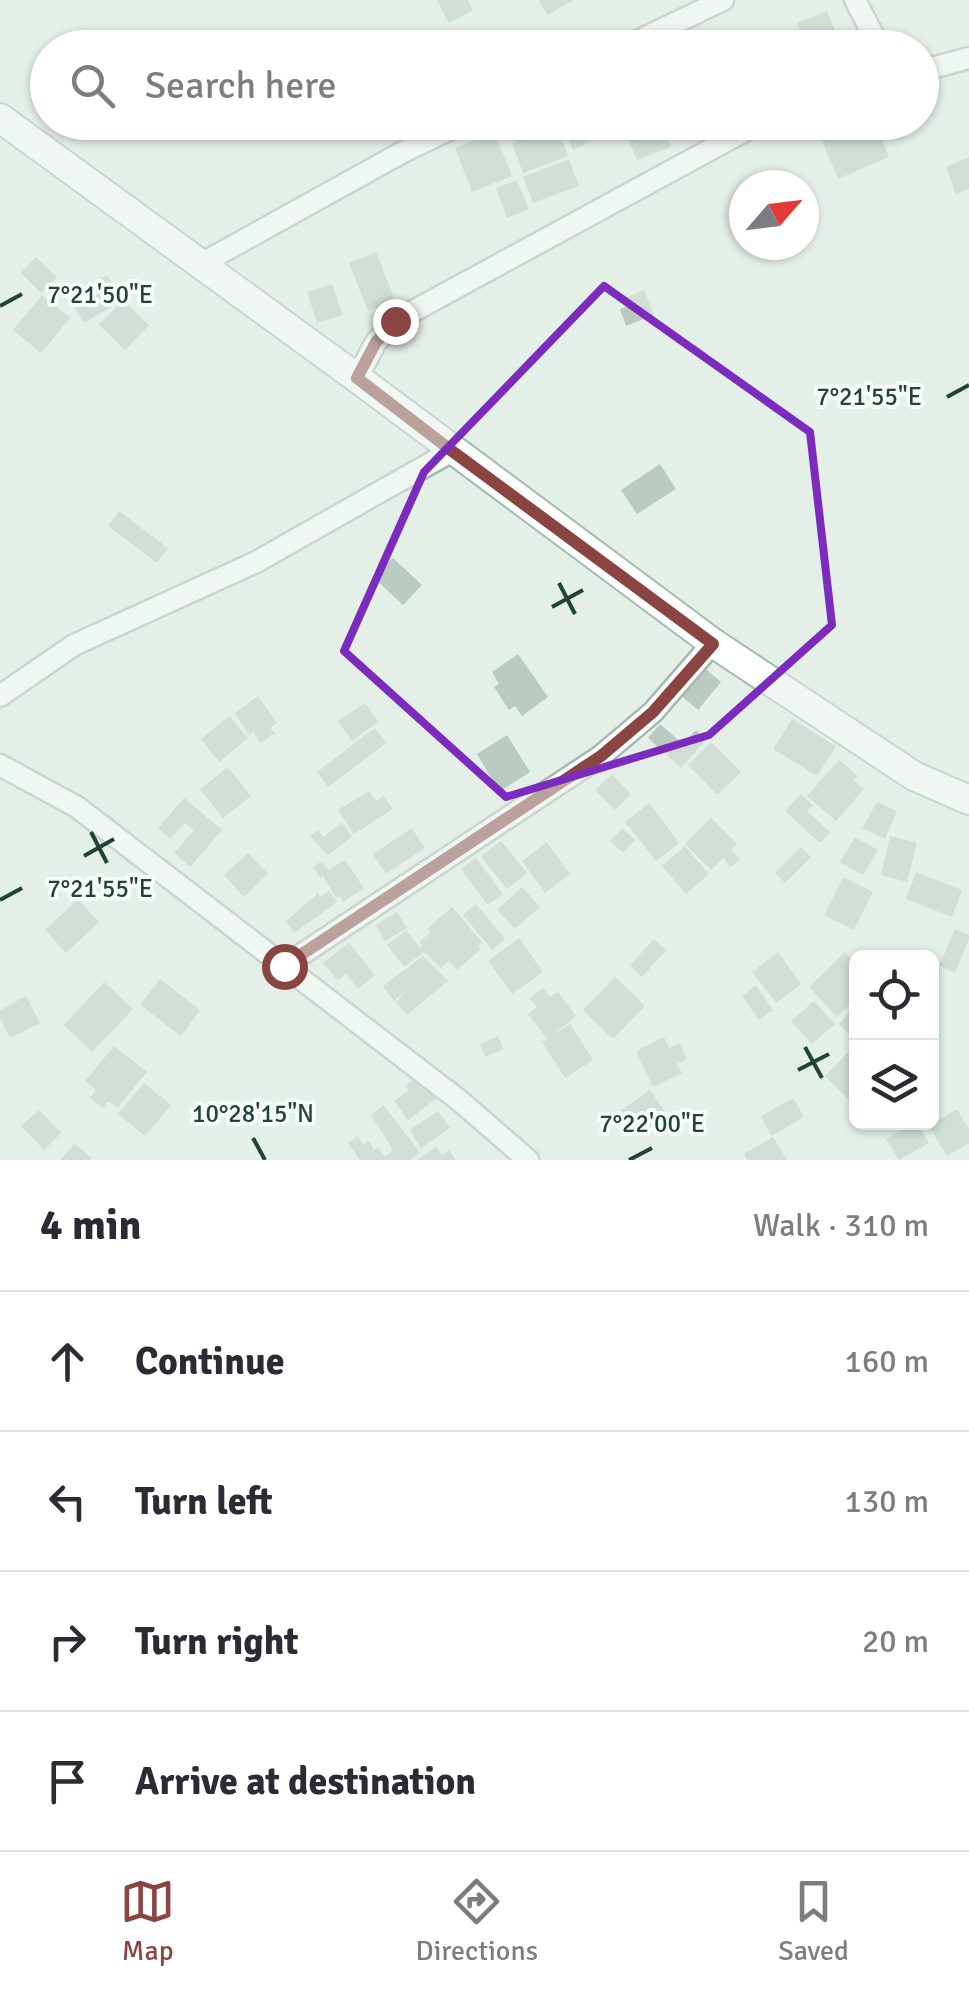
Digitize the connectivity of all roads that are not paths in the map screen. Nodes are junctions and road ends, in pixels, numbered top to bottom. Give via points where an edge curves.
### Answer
1 (723, 0) edge
2 (855, 0) edge
3 (660, 30) edge
4 (871, 30) edge
5 (969, 58) edge
6 (939, 66) edge
7 (0, 118) edge
8 (428, 140) edge
9 (727, 140) edge
10 (199, 265) junction
11 (357, 378) junction
12 (452, 451) junction
13 (713, 644) junction
14 (0, 696) edge
15 (0, 765) edge
16 (969, 800) edge
17 (284, 966) junction
18 (528, 1160) edge

1 - 3 street
2 - 4 street
5 - 6 street
7 - 10 street
8 - 10 street
9 - 11 street via 395,321
10 - 11 street
11 - 12 street
12 - 13 street
12 - 14 street via 256,562 74,645
13 - 16 street via 914,776
13 - 17 street via 653,712 601,756
15 - 17 street via 76,806
17 - 18 street

